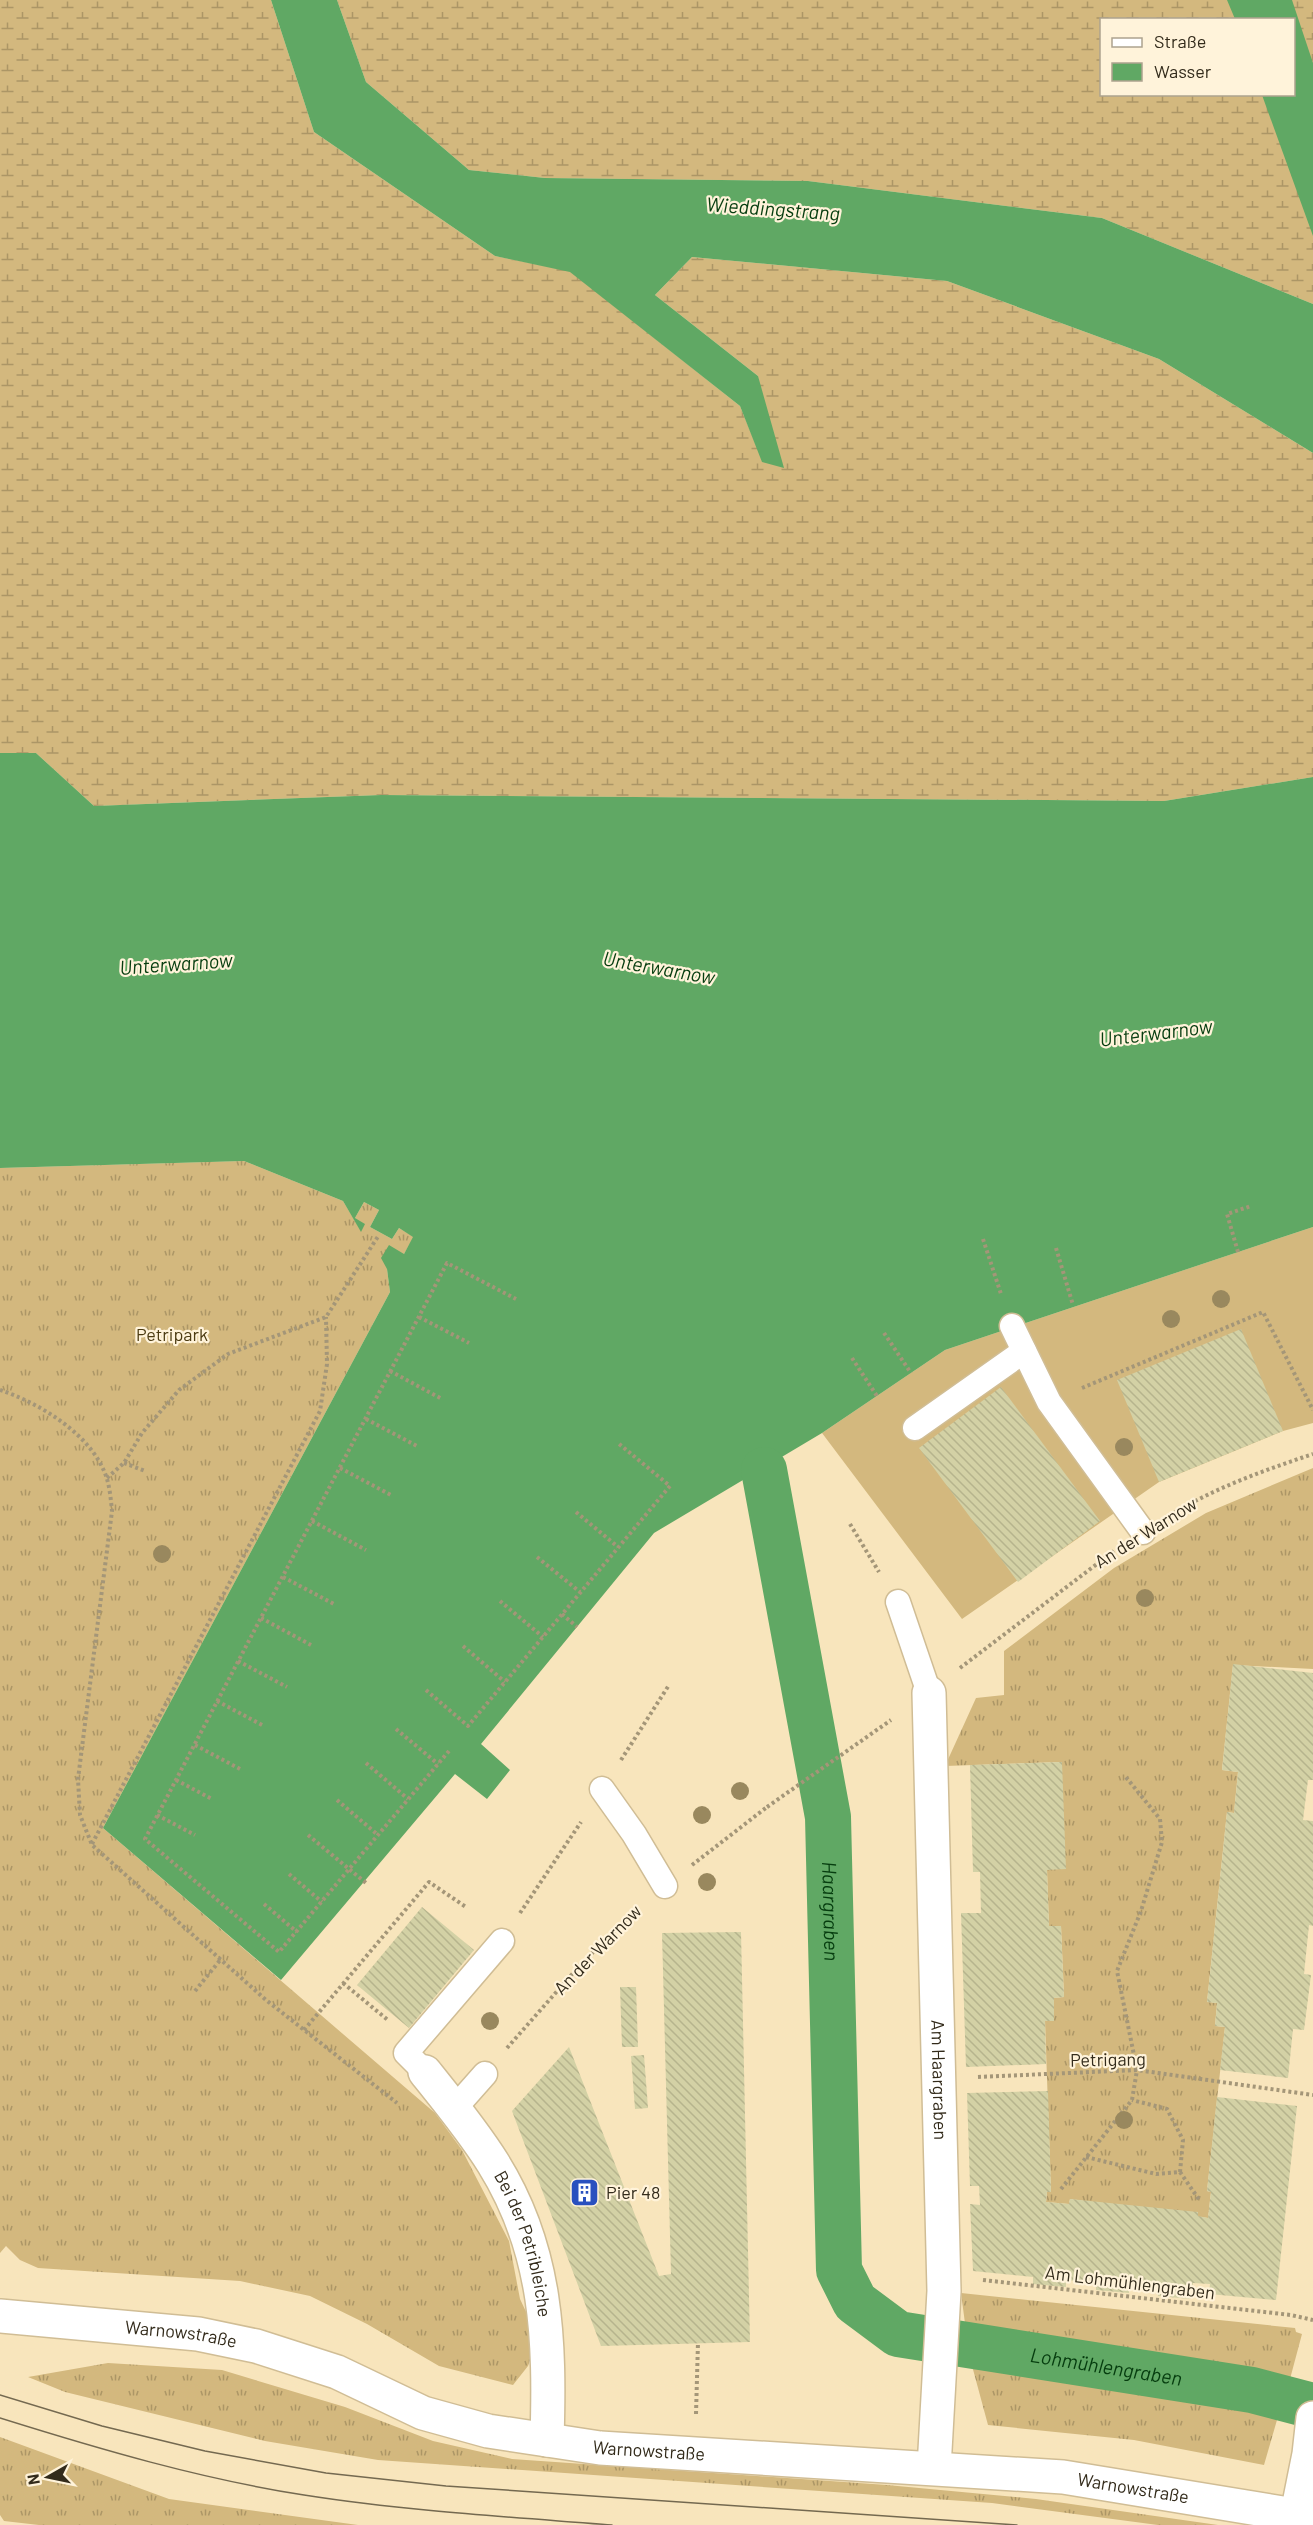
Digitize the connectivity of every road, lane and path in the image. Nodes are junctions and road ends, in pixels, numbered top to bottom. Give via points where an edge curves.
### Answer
1 (1251, 1206) dead end
2 (379, 1235) dead end
3 (983, 1239) dead end
4 (1056, 1248) dead end
5 (1238, 1252) dead end
6 (516, 1299) dead end
7 (1073, 1305) dead end
8 (326, 1317) junction
9 (419, 1317) junction
10 (1012, 1326) joint
11 (885, 1333) dead end
12 (469, 1343) dead end
13 (1024, 1351) junction
14 (852, 1358) dead end
15 (390, 1371) junction
16 (911, 1373) dead end
17 (0, 1390) edge
18 (877, 1396) dead end
19 (442, 1399) dead end
20 (1048, 1402) junction
21 (1313, 1410) edge
22 (366, 1419) junction
23 (915, 1428) dead end
24 (618, 1443) dead end
25 (417, 1446) dead end
26 (1313, 1454) edge
27 (124, 1463) junction
28 (340, 1468) junction
29 (145, 1471) dead end
30 (107, 1478) junction
31 (391, 1495) dead end
32 (576, 1512) dead end
33 (312, 1521) junction
34 (850, 1524) dead end
35 (1143, 1532) junction
36 (618, 1547) junction
37 (366, 1550) dead end
38 (537, 1557) dead end
39 (283, 1577) junction
40 (580, 1592) junction
41 (500, 1601) dead end
42 (898, 1602) joint
43 (334, 1604) dead end
44 (562, 1614) junction
45 (261, 1618) junction
46 (577, 1627) dead end
47 (543, 1637) junction
48 (995, 1639) dead end
49 (311, 1645) dead end
50 (463, 1646) dead end
51 (238, 1661) junction
52 (505, 1682) junction
53 (287, 1687) dead end
54 (426, 1690) dead end
55 (929, 1693) joint
56 (217, 1701) junction
57 (898, 1716) dead end
58 (264, 1726) dead end
59 (396, 1729) dead end
60 (195, 1745) junction
61 (449, 1751) dead end
62 (366, 1763) dead end
63 (438, 1764) junction
64 (240, 1769) dead end
65 (1125, 1776) dead end
66 (176, 1780) junction
67 (602, 1789) dead end
68 (212, 1799) dead end
69 (408, 1799) junction
70 (337, 1800) dead end
71 (767, 1807) dead end
72 (761, 1811) junction
73 (158, 1815) junction
74 (195, 1835) dead end
75 (308, 1835) dead end
76 (378, 1835) junction
77 (92, 1845) junction
78 (349, 1869) junction
79 (289, 1874) dead end
80 (366, 1883) dead end
81 (665, 1886) junction
82 (322, 1902) junction
83 (264, 1904) dead end
84 (466, 1907) dead end
85 (297, 1932) junction
86 (502, 1941) dead end
87 (221, 1959) junction
88 (343, 1983) junction
89 (195, 1991) dead end
90 (304, 2030) junction
91 (414, 2042) junction
92 (1137, 2070) junction
93 (425, 2072) joint
94 (485, 2074) joint
95 (939, 2079) junction
96 (1313, 2095) edge
97 (1132, 2100) junction
98 (454, 2109) junction
99 (1086, 2157) junction
100 (1180, 2172) junction
101 (1061, 2189) dead end
102 (1200, 2201) dead end
103 (944, 2283) junction
104 (0, 2316) edge
105 (1313, 2320) edge
106 (698, 2342) dead end
107 (696, 2418) dead end
108 (1313, 2418) edge
109 (547, 2440) junction
110 (934, 2468) junction
111 (1305, 2516) edge

1 - 5 path via 1227,1214
2 - 8 path
3 - 10 path
4 - 7 path
6 - 9 path via 447,1263
8 - 27 path via 228,1354 179,1390 142,1433
8 - 77 path via 327,1364 321,1411
9 - 12 path
9 - 15 path
10 - 13 lane
11 - 16 path
13 - 20 lane
13 - 23 lane
14 - 18 path
15 - 19 path
15 - 22 path
17 - 30 path via 22,1397 88,1445
20 - 21 path via 1263,1312
20 - 35 lane
22 - 25 path
22 - 28 path
24 - 36 path via 670,1486
26 - 35 path, An der Warnow via 1195,1500
27 - 29 path
27 - 30 path
28 - 31 path
28 - 33 path
30 - 77 path via 112,1511 78,1779 80,1815
32 - 36 path
33 - 37 path
33 - 39 path
34 - 42 path
35 - 48 path, An der Warnow
36 - 40 path
38 - 40 path
39 - 43 path
39 - 45 path
40 - 44 path
41 - 47 path
42 - 55 lane
44 - 46 path
44 - 47 path
45 - 49 path
45 - 51 path
47 - 52 path
50 - 52 path
51 - 53 path
51 - 56 path
52 - 54 path via 468,1726
55 - 95 street, Am Haargraben
56 - 58 path
56 - 60 path
57 - 72 path, An der Warnow
59 - 63 path
60 - 64 path
60 - 66 path
61 - 63 path
62 - 69 path
63 - 69 path
65 - 92 path via 1160,1819 1162,1842 1117,1971
66 - 68 path
66 - 73 path
67 - 81 lane
69 - 76 path
70 - 76 path
71 - 72 path, An der Warnow
72 - 81 path, An der Warnow
73 - 74 path
73 - 85 path via 145,1839 270,1945 279,1952
75 - 78 path
76 - 78 path
77 - 87 path
78 - 80 path
78 - 82 path
79 - 82 path
81 - 94 path, An der Warnow via 581,1964
82 - 85 path
83 - 85 path
84 - 88 path via 429,1882
86 - 91 lane
87 - 89 path
87 - 90 path
88 - 90 path
88 - 91 path
90 - 98 path via 394,2103
91 - 93 lane via 405,2053
92 - 95 path, Petrigang
92 - 96 path, Petrigang
92 - 97 path
93 - 98 street, Bei der Petribleiche
94 - 98 lane
95 - 103 street, Am Haargraben
97 - 99 path
97 - 100 path via 1167,2109 1184,2139
98 - 109 street, Bei der Petribleiche via 508,2190 535,2260 549,2348
99 - 100 path via 1156,2174
99 - 101 path
100 - 102 path
103 - 105 path, Am Lohmühlengraben
103 - 110 street, Am Haargraben
104 - 109 street, Warnowstraße via 198,2334 256,2346 337,2372 423,2413 488,2431
106 - 107 path
108 - 111 street
109 - 110 street, Warnowstraße via 600,2448
110 - 111 street, Warnowstraße via 1064,2477

